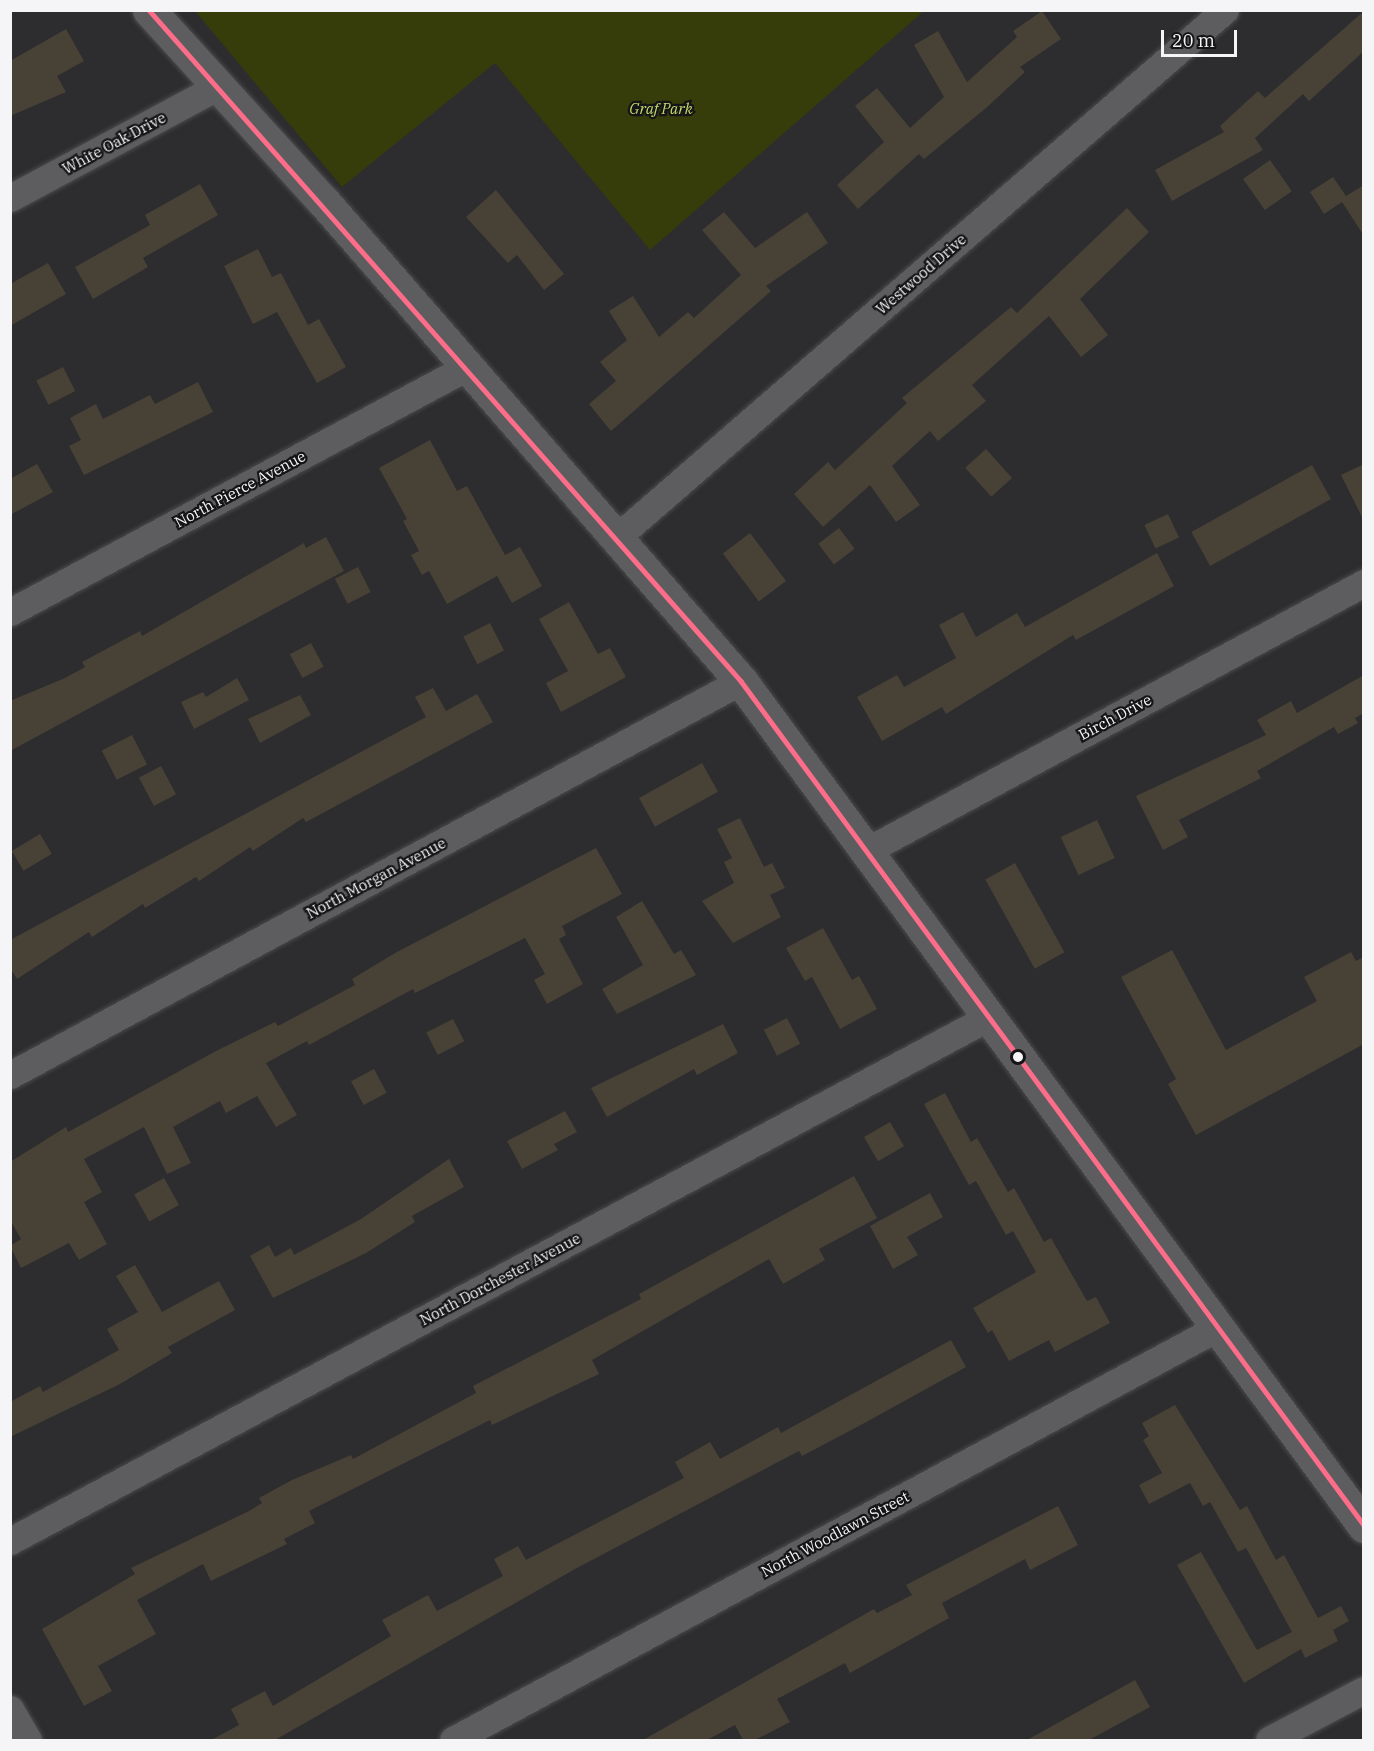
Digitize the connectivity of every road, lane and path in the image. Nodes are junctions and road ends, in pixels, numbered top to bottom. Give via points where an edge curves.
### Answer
1 (148, 10) edge
2 (1225, 10) edge
3 (217, 87) junction
4 (10, 198) edge
5 (469, 366) junction
6 (616, 538) junction
7 (1364, 583) edge
8 (10, 612) edge
9 (741, 681) junction
10 (866, 851) junction
11 (989, 1017) junction
12 (10, 1075) edge
13 (1217, 1328) junction
14 (1364, 1526) edge
15 (10, 1541) edge
16 (1364, 1690) edge
17 (10, 1709) edge
18 (28, 1740) edge
19 (453, 1740) edge
20 (1269, 1740) edge

1 - 3 street
2 - 6 street, Westwood Drive
3 - 4 street, White Oak Drive
3 - 5 street
5 - 6 street
5 - 8 street, North Pierce Avenue
6 - 9 street
7 - 10 street, Birch Drive
9 - 10 street
9 - 12 street, North Morgan Avenue
10 - 11 street
11 - 13 street
11 - 15 street, North Dorchester Avenue
13 - 14 street
13 - 19 street, North Woodlawn Street
16 - 20 street
17 - 18 street

